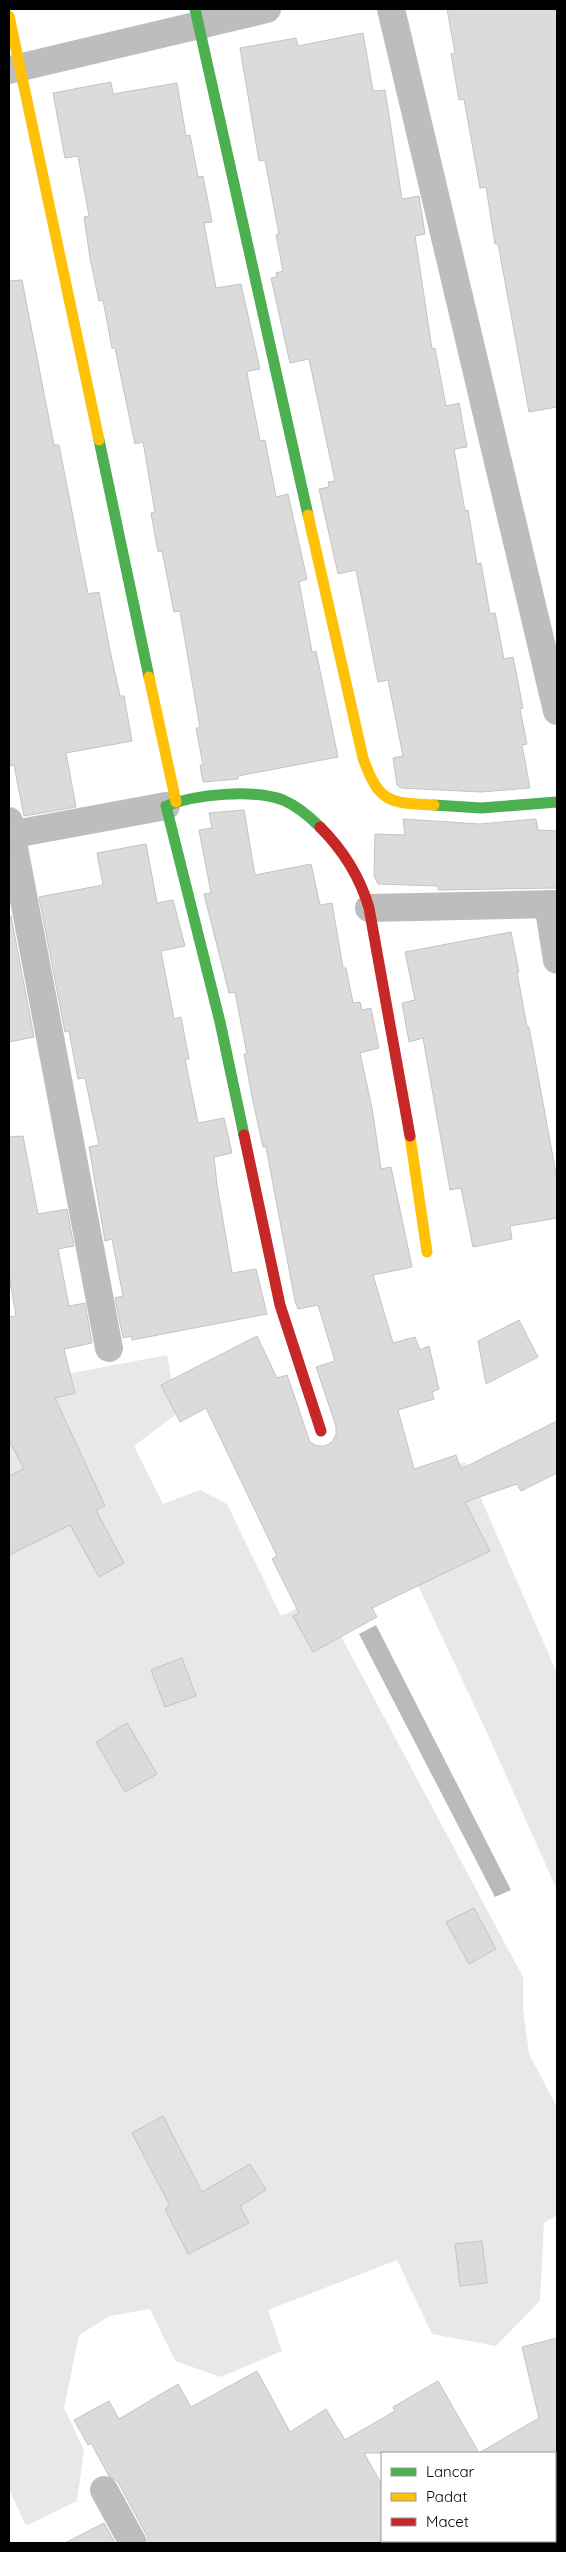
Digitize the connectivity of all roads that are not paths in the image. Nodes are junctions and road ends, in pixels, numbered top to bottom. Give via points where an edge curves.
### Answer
1 (267, 9) edge
2 (391, 9) edge
3 (9, 16) edge
4 (197, 17) edge
5 (15, 69) edge
6 (557, 711) edge
7 (557, 802) edge
8 (171, 804) junction
9 (10, 830) edge
10 (552, 904) edge
11 (369, 908) junction
12 (557, 960) edge
13 (427, 1252) dead end
14 (109, 1348) dead end
15 (321, 1431) dead end
16 (104, 2490) dead end
17 (133, 2543) edge

1 - 4 street
2 - 6 street
3 - 5 street
4 - 5 street
4 - 7 street via 361,748 370,776 382,793 396,803 481,808
5 - 8 street
8 - 9 street
8 - 11 street via 255,794 289,802 311,819 337,847 365,892
8 - 15 street via 280,1305
9 - 14 street
10 - 11 street
10 - 12 street
11 - 13 street via 413,1151
16 - 17 street

